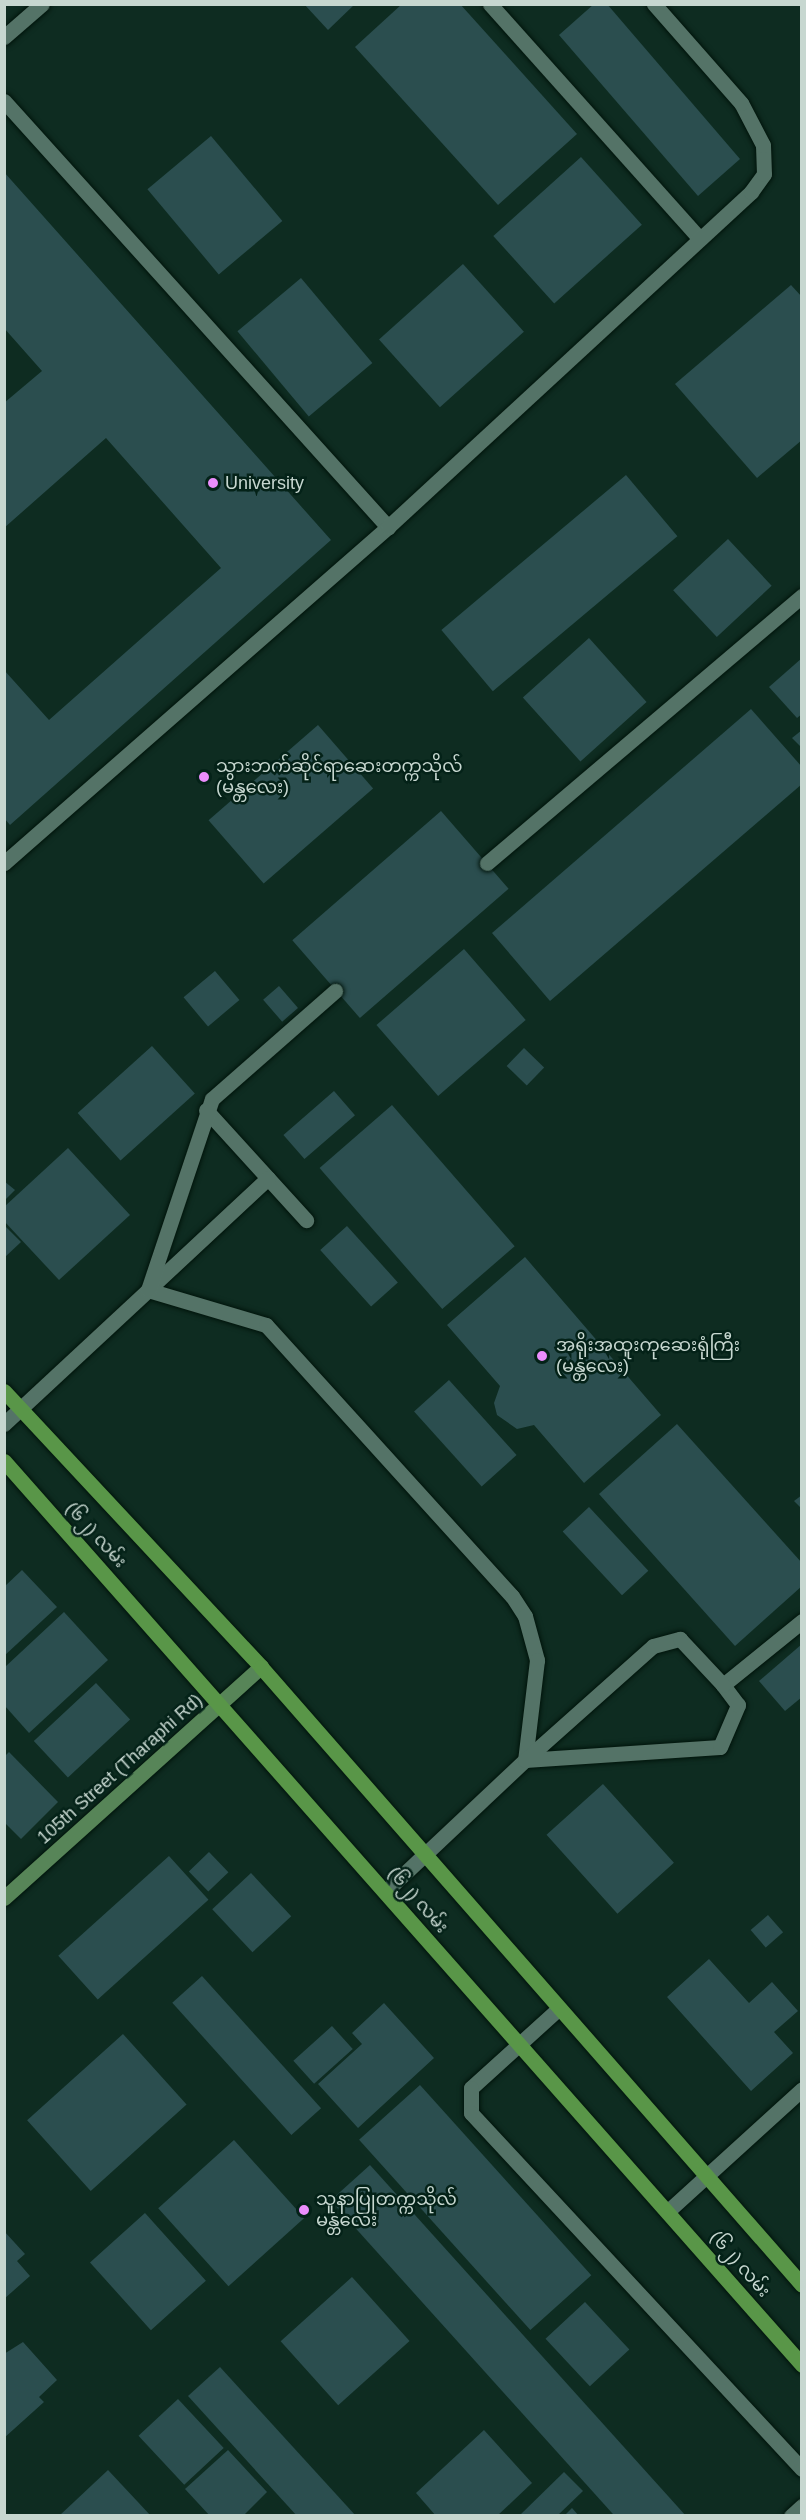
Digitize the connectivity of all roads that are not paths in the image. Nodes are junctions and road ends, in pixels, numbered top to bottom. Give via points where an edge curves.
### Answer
1 (490, 4) edge
2 (654, 4) edge
3 (37, 5) edge
4 (4, 37) edge
5 (4, 101) edge
6 (699, 238) junction
7 (388, 527) junction
8 (801, 596) edge
9 (4, 863) edge
10 (487, 863) dead end
11 (335, 991) dead end
12 (206, 1110) junction
13 (268, 1178) junction
14 (306, 1220) dead end
15 (148, 1290) junction
16 (4, 1391) edge
17 (21, 1409) junction
18 (4, 1424) edge
19 (4, 1461) edge
20 (801, 1621) edge
21 (261, 1667) junction
22 (723, 1685) junction
23 (220, 1705) junction
24 (525, 1760) junction
25 (423, 1851) junction
26 (385, 1892) junction
27 (4, 1898) edge
28 (557, 2010) junction
29 (519, 2047) junction
30 (801, 2089) edge
31 (704, 2176) junction
32 (668, 2211) junction
33 (801, 2285) edge
34 (801, 2365) edge
35 (801, 2469) edge
36 (801, 2506) edge
37 (791, 2516) edge

1 - 6 lane
2 - 6 lane via 741,102 763,145 764,174
3 - 4 lane
5 - 7 lane
6 - 7 lane
7 - 9 lane
8 - 10 lane
11 - 12 lane via 223,1085
12 - 13 lane
12 - 15 lane
13 - 14 lane
13 - 15 lane
15 - 17 lane
15 - 24 lane via 266,1325 512,1596 525,1617 537,1660
16 - 17 main road, (၆၂) လမ်း
17 - 18 lane
17 - 21 main road, (၆၂) လမ်း
19 - 23 main road, (၆၂) လမ်း
20 - 22 lane
21 - 23 street, 105th Street (Tharaphi Rd)
21 - 25 main road, (၆၂) လမ်း
22 - 24 lane via 680,1639 653,1646
22 - 24 lane via 738,1705 720,1747
23 - 26 main road, (၆၂) လမ်း
23 - 27 street, 105th Street (Tharaphi Rd)
24 - 25 lane
25 - 26 lane
25 - 28 main road, (၆၂) လမ်း
26 - 29 main road, (၆၂) လမ်း
28 - 29 lane
28 - 31 main road, (၆၂) လမ်း
29 - 32 main road, (၆၂) လမ်း
29 - 35 lane via 471,2088 471,2113
30 - 31 lane
31 - 32 lane
31 - 33 main road, (၆၂) လမ်း
32 - 34 main road, (၆၂) လမ်း
36 - 37 lane

